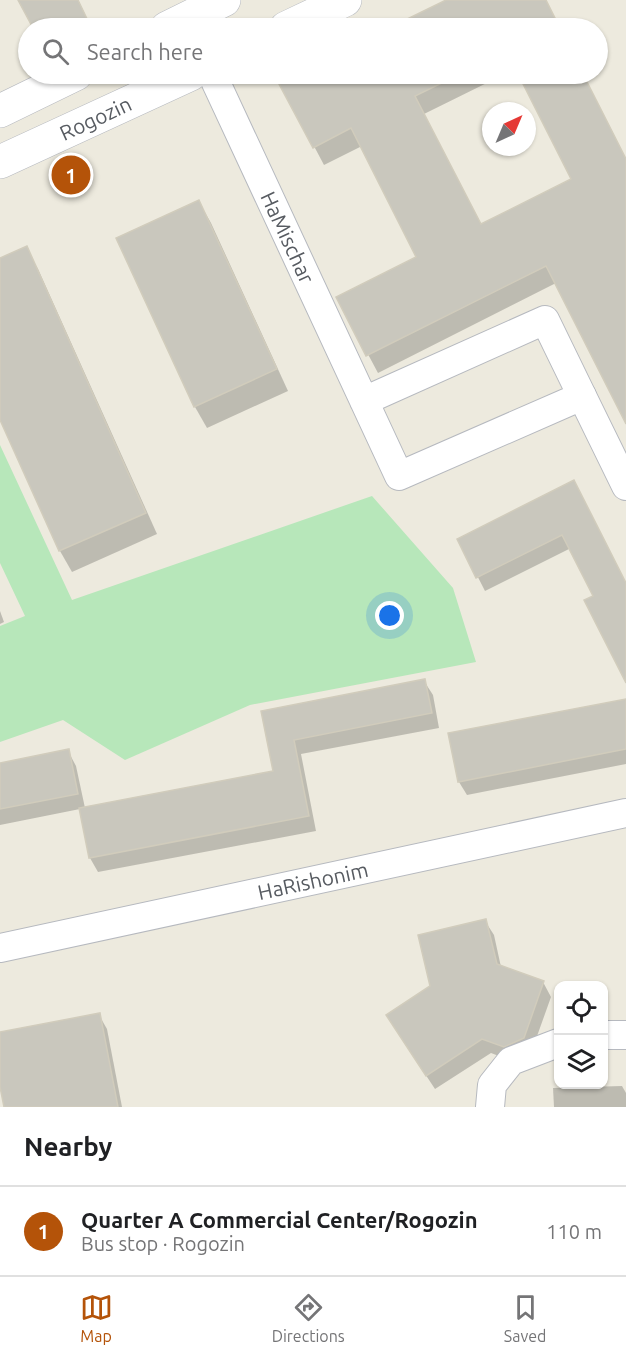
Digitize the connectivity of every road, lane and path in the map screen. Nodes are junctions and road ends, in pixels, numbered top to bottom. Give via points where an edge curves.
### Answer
1 (224, 0) edge
2 (345, 0) edge
3 (187, 18) edge
4 (307, 18) edge
5 (55, 84) edge
6 (168, 84) edge
7 (217, 84) edge
8 (0, 111) edge
9 (0, 162) edge
10 (582, 396) junction
11 (364, 401) junction
12 (626, 486) edge
13 (626, 813) edge
14 (0, 948) edge
15 (608, 1035) edge
16 (626, 1035) edge
17 (554, 1045) edge
18 (490, 1107) edge

1 - 3 street
2 - 4 street
5 - 8 street
6 - 9 street, Rogozin
7 - 11 street, HaMischar
10 - 11 street, HaMischar via 399,476
10 - 11 street via 545,320
10 - 12 street
13 - 14 street, HaRishonim
15 - 16 street
17 - 18 street via 511,1061 492,1085

